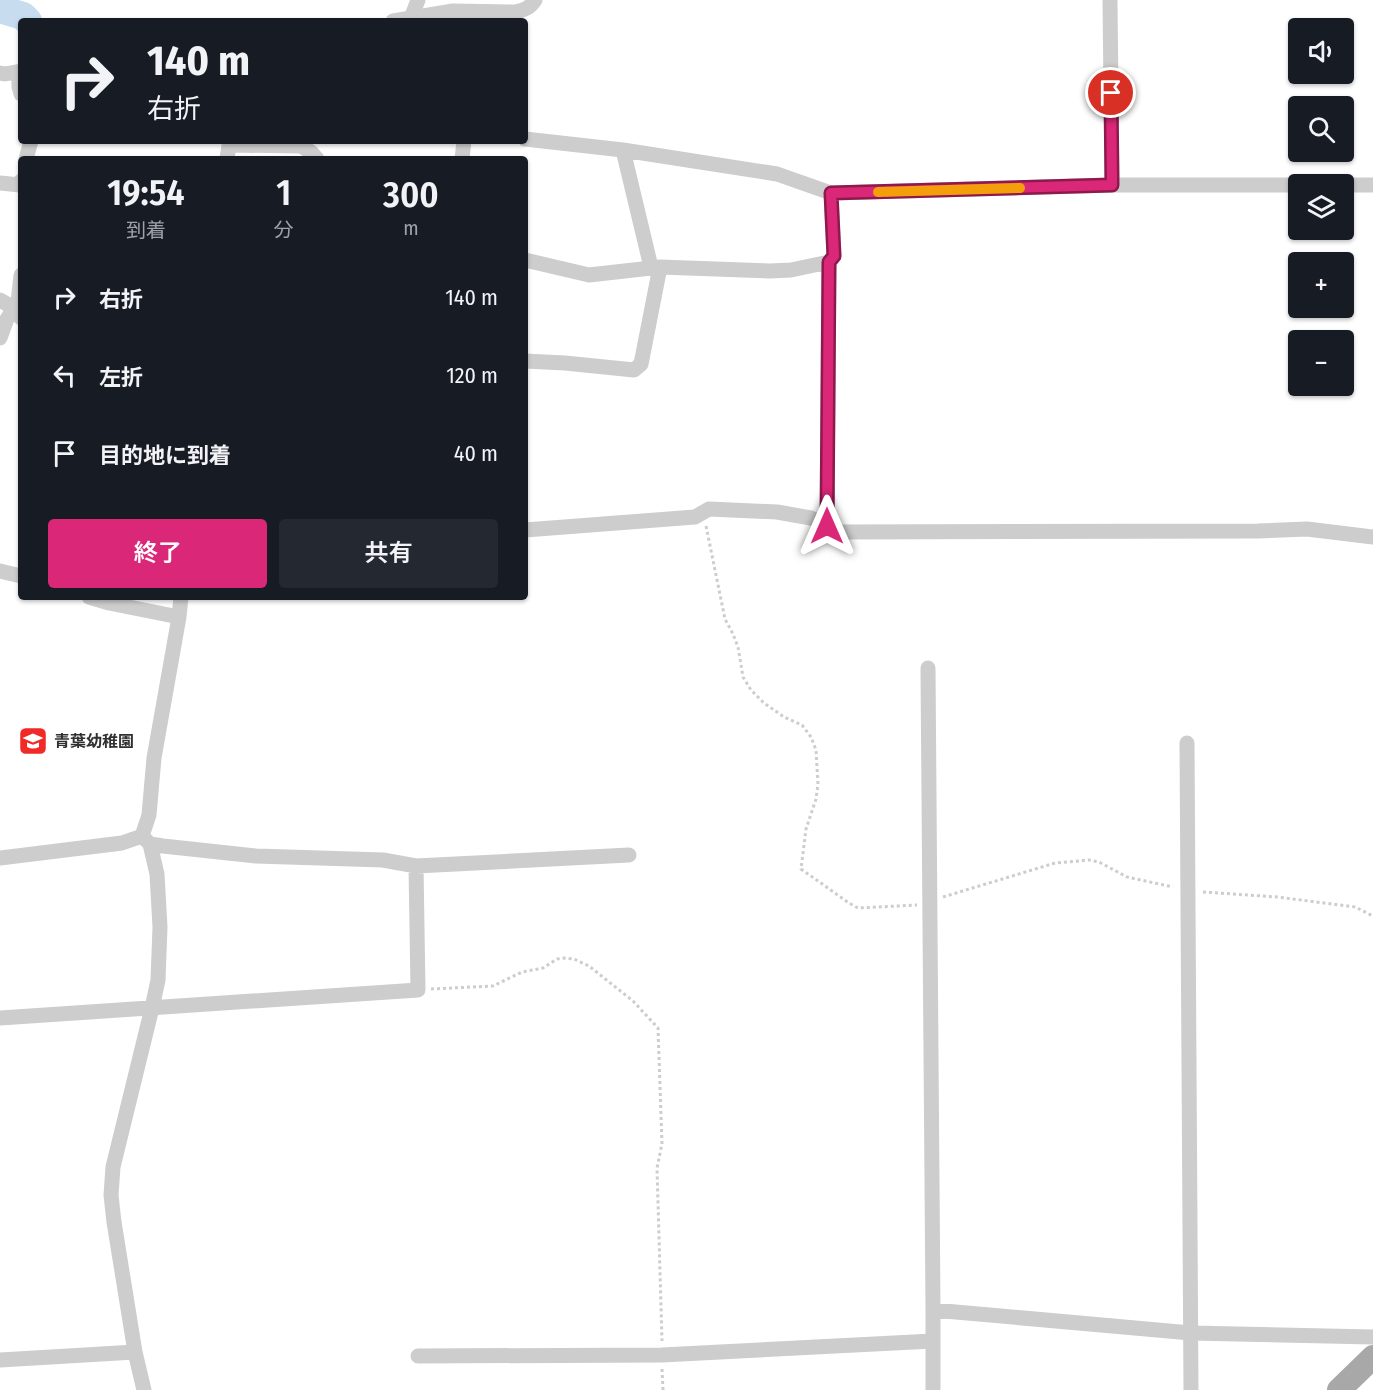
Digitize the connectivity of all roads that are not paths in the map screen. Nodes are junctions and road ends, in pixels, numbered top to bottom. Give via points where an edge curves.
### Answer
1 (418, 0) edge
2 (535, 0) edge
3 (1110, 0) edge
4 (453, 16) edge
5 (410, 18) edge
6 (424, 18) edge
7 (18, 71) edge
8 (0, 73) edge
9 (528, 139) edge
10 (265, 144) edge
11 (302, 144) edge
12 (622, 150) junction
13 (227, 156) edge
14 (314, 156) edge
15 (0, 183) edge
16 (1373, 184) edge
17 (18, 185) edge
18 (1112, 185) junction
19 (1288, 185) edge
20 (1354, 185) edge
21 (831, 193) junction
22 (528, 261) edge
23 (829, 262) junction
24 (656, 267) junction
25 (0, 300) edge
26 (17, 314) edge
27 (0, 338) edge
28 (528, 361) edge
29 (827, 526) junction
30 (528, 530) edge
31 (1373, 537) edge
32 (0, 571) edge
33 (18, 575) edge
34 (99, 600) edge
35 (181, 600) edge
36 (179, 617) junction
37 (928, 668) dead end
38 (1187, 743) dead end
39 (146, 840) junction
40 (629, 855) dead end
41 (0, 858) edge
42 (416, 866) junction
43 (152, 1008) junction
44 (0, 1018) edge
45 (933, 1310) junction
46 (1191, 1333) junction
47 (1373, 1337) edge
48 (933, 1341) junction
49 (135, 1352) junction
50 (418, 1356) dead end
51 (1373, 1357) edge
52 (0, 1360) edge
53 (144, 1390) edge
54 (933, 1390) edge
55 (1191, 1390) edge
56 (1339, 1390) edge

1 - 5 street
2 - 4 street via 525,10 515,12
3 - 18 street
4 - 6 street
7 - 8 street
9 - 12 street
10 - 13 street via 229,145
11 - 14 street
12 - 21 street via 777,174
12 - 24 street
15 - 17 street
16 - 20 street
18 - 19 street
18 - 21 street
21 - 23 street via 834,256
22 - 24 street via 590,275
23 - 24 street via 770,271
23 - 29 street
24 - 28 street via 641,364 634,370
25 - 26 street
26 - 27 street via 7,319
29 - 30 street via 811,518 777,512 709,509 695,517
29 - 31 street via 841,532 1307,529
32 - 33 street
34 - 36 street
35 - 36 street
36 - 39 street via 154,758
37 - 45 street
38 - 46 street
39 - 41 street
39 - 42 street via 256,856 383,860
39 - 43 street via 157,874 160,927 158,980
40 - 42 street
42 - 43 street via 418,990
43 - 44 street
43 - 49 street via 112,1167 114,1222
45 - 46 street
45 - 48 street
46 - 47 street
46 - 55 street
48 - 50 street via 662,1355
48 - 54 street
49 - 52 street
49 - 53 street
51 - 56 main road

